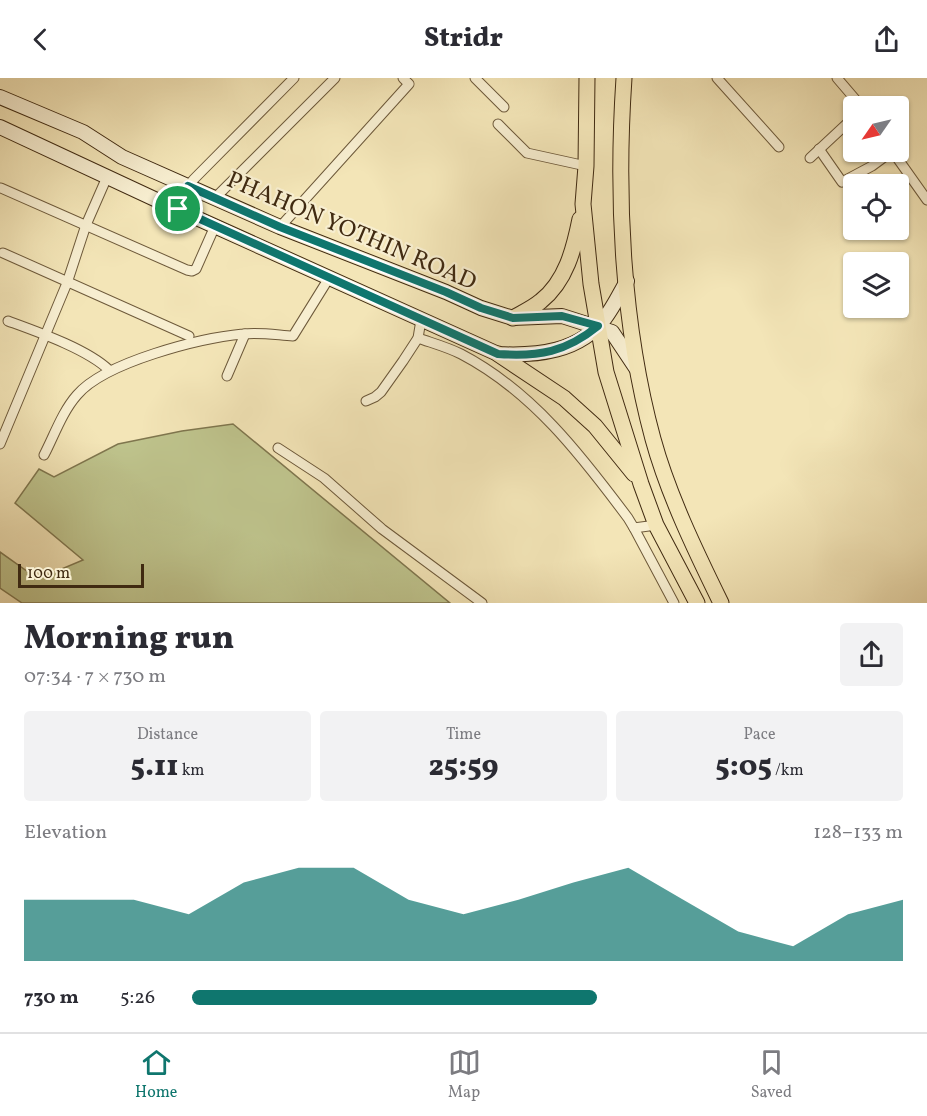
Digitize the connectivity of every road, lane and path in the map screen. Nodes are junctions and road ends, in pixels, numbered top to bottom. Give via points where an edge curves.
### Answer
1 (294, 78) edge
2 (335, 78) edge
3 (403, 78) edge
4 (475, 78) edge
5 (587, 78) edge
6 (624, 78) edge
7 (717, 78) edge
8 (837, 78) edge
9 (852, 96) edge
10 (0, 97) edge
11 (504, 107) dead end
12 (498, 124) dead end
13 (0, 127) edge
14 (843, 127) edge
15 (779, 147) dead end
16 (819, 149) junction
17 (810, 158) dead end
18 (878, 162) edge
19 (899, 162) edge
20 (586, 166) junction
21 (107, 177) junction
22 (188, 186) junction
23 (2, 188) dead end
24 (215, 198) junction
25 (927, 200) edge
26 (583, 204) junction
27 (178, 209) junction
28 (86, 225) junction
29 (215, 226) junction
30 (280, 227) junction
31 (3, 253) dead end
32 (329, 278) junction
33 (627, 281) junction
34 (67, 283) junction
35 (513, 318) junction
36 (421, 320) junction
37 (8, 321) dead end
38 (598, 326) junction
39 (245, 333) junction
40 (45, 335) junction
41 (189, 336) dead end
42 (417, 338) junction
43 (498, 354) junction
44 (636, 368) junction
45 (109, 370) junction
46 (227, 376) dead end
47 (366, 400) dead end
48 (0, 444) edge
49 (278, 448) dead end
50 (44, 455) dead end
51 (641, 484) junction
52 (656, 525) junction
53 (634, 528) junction
54 (482, 603) edge
55 (674, 603) edge
56 (697, 603) edge
57 (721, 603) edge

1 - 22 street
2 - 24 street
3 - 30 street via 409,84
4 - 11 street
5 - 20 main road
6 - 33 main road, PHAHON YOTHIN ROAD via 621,182
7 - 15 street
8 - 9 street
10 - 22 main road, PHAHON YOTHIN ROAD via 83,132 122,157
12 - 20 street via 527,153
13 - 21 main road, PHAHON YOTHIN ROAD
14 - 16 street
16 - 17 street
16 - 18 street via 842,182
19 - 25 street
20 - 26 main road
21 - 27 main road, PHAHON YOTHIN ROAD
21 - 28 street
22 - 24 main road, PHAHON YOTHIN ROAD
22 - 27 street
23 - 28 street
24 - 30 main road, PHAHON YOTHIN ROAD
26 - 35 main road via 564,274 542,301
26 - 38 main road
27 - 29 main road, PHAHON YOTHIN ROAD
28 - 29 street via 192,271 201,260
28 - 34 street
29 - 32 main road, PHAHON YOTHIN ROAD
30 - 35 main road, PHAHON YOTHIN ROAD
31 - 34 street
32 - 36 main road, PHAHON YOTHIN ROAD
32 - 39 street via 293,336
33 - 38 main road, PHAHON YOTHIN ROAD
33 - 44 main road, PHAHON YOTHIN ROAD
34 - 40 street
34 - 41 street
35 - 38 main road, PHAHON YOTHIN ROAD via 562,316
36 - 42 street
36 - 43 main road, PHAHON YOTHIN ROAD
37 - 40 street
38 - 43 main road, PHAHON YOTHIN ROAD via 581,340 549,353
38 - 44 main road, PHAHON YOTHIN ROAD via 612,332
38 - 51 main road via 606,372
39 - 45 street via 186,344
39 - 46 street
40 - 45 street
40 - 48 street
42 - 47 street via 381,392
42 - 53 street via 460,354 532,403 580,454
43 - 51 main road via 564,398 587,419
44 - 57 main road, PHAHON YOTHIN ROAD via 665,476
45 - 50 street via 76,396
49 - 54 street via 324,478 382,529
51 - 52 main road
52 - 53 street
52 - 56 main road
53 - 55 street

